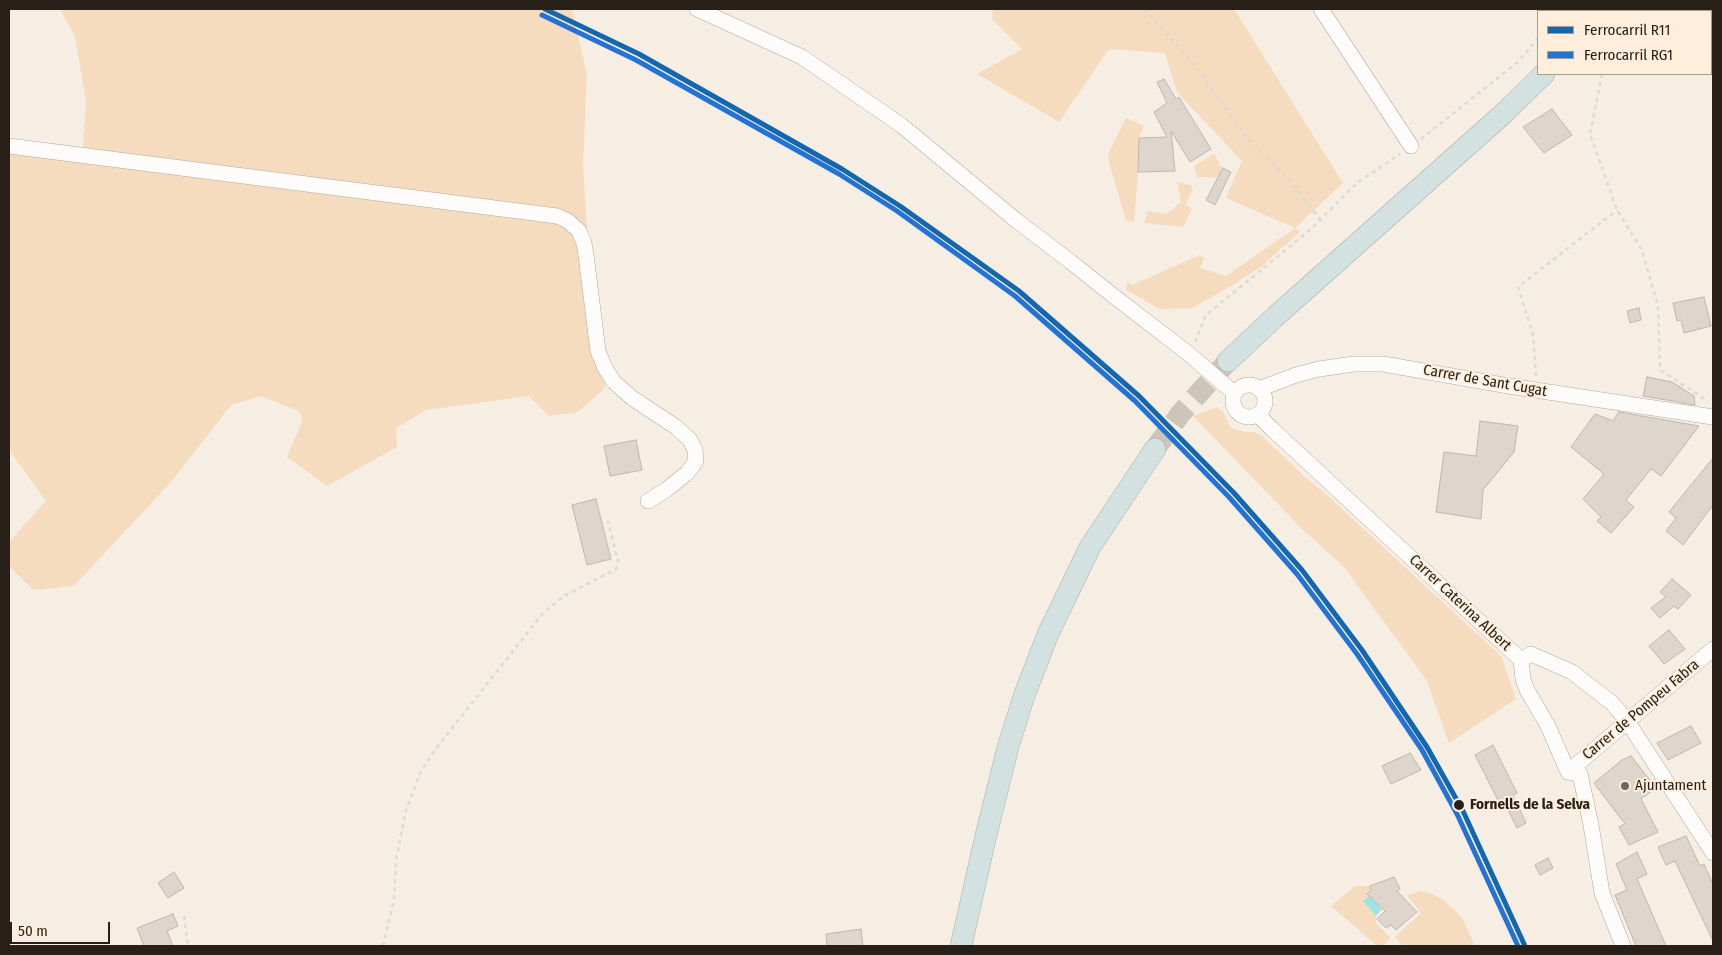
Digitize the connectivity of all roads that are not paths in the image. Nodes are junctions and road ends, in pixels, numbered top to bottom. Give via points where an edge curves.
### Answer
1 (696, 9) edge
2 (1320, 9) edge
3 (1543, 75) edge
4 (9, 146) edge
5 (1411, 146) road end
6 (1228, 361) tunnel mouth
7 (1259, 389) junction
8 (1234, 393) junction
9 (1258, 414) junction
10 (1713, 417) edge
11 (1155, 449) tunnel mouth
12 (648, 501) dead end
13 (1713, 649) edge
14 (1521, 660) junction
15 (1627, 721) junction
16 (1568, 772) junction
17 (1713, 853) edge
18 (960, 946) edge
19 (1623, 946) edge

1 - 8 street via 802,57 901,125
2 - 5 street
3 - 6 highway
4 - 12 street via 557,216 568,221 579,231 584,243 598,351 605,368 614,382 676,427 690,440 695,450 696,461 687,473
7 - 8 street via 1246,385
7 - 9 street via 1265,402
7 - 10 street, Carrer de Sant Cugat via 1296,375 1354,364 1383,364
8 - 9 street via 1233,406 1237,414 1245,418
9 - 14 street, Carrer Caterina Albert
11 - 18 highway via 1090,547 1048,634 1008,747
13 - 15 street, Carrer de Pompeu Fabra
14 - 15 street via 1531,654 1572,672 1612,704
14 - 16 street, Carrer Caterina Albert via 1527,690 1548,726
15 - 16 street, Carrer de Pompeu Fabra
15 - 17 street
16 - 19 street, Carrer Caterina Albert via 1580,774 1592,825 1602,893

